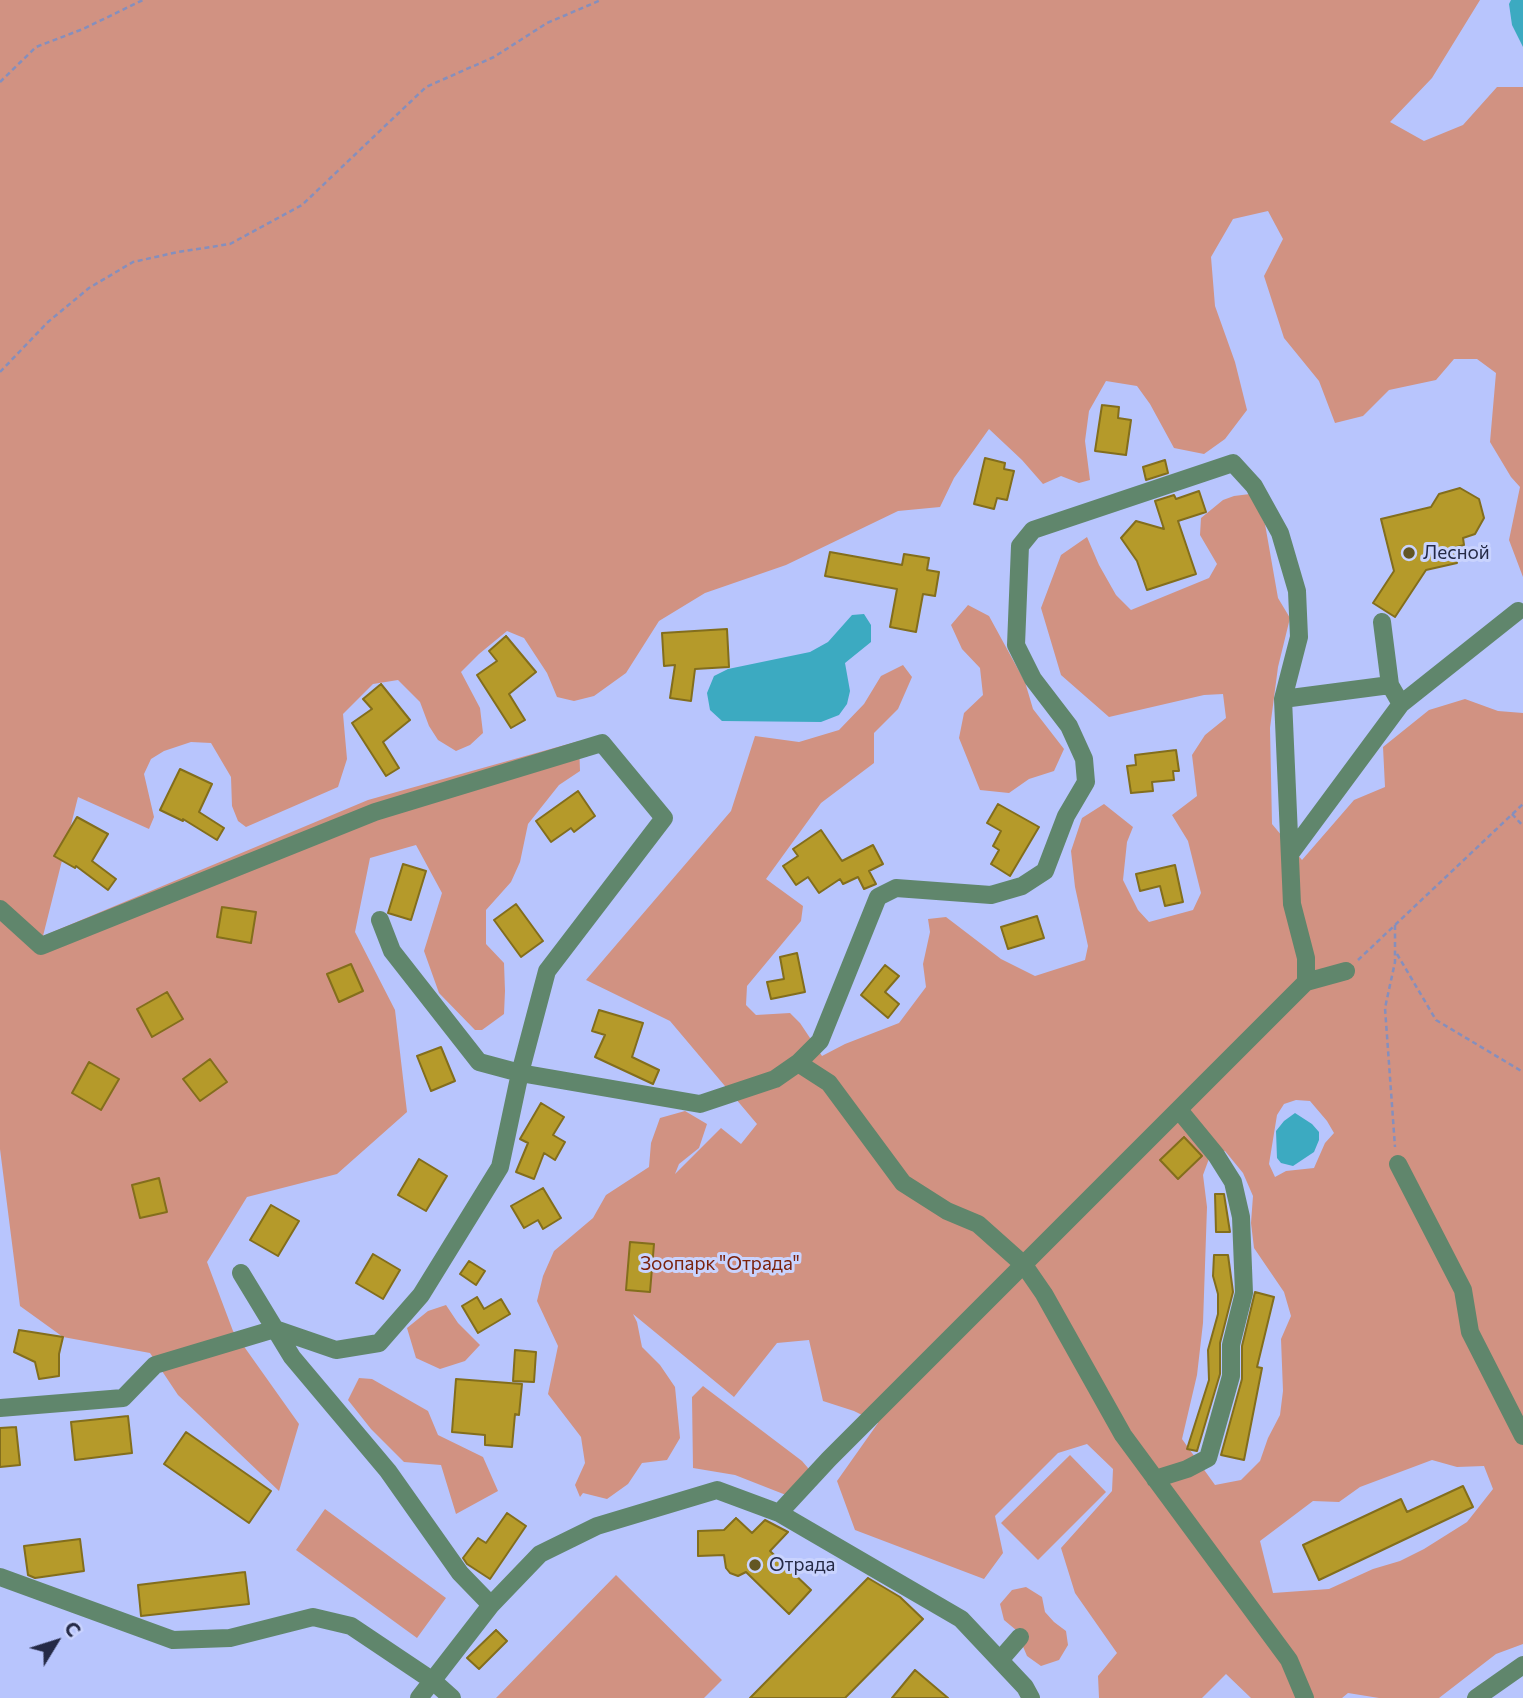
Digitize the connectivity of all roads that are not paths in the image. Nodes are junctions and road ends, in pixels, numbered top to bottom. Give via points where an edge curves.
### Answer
1 (1518, 611) dead end
2 (1382, 622) dead end
3 (1390, 685) junction
4 (1283, 699) junction
5 (1401, 704) junction
6 (1290, 854) junction
7 (0, 909) edge
8 (380, 920) dead end
9 (1346, 971) road end
10 (1306, 982) junction
11 (798, 1063) junction
12 (520, 1073) junction
13 (1179, 1110) junction
14 (1398, 1164) road end
15 (1024, 1265) junction
16 (241, 1273) dead end
17 (275, 1329) junction
18 (0, 1408) edge
19 (1523, 1436) edge
20 (1155, 1479) junction
21 (779, 1513) junction
22 (0, 1577) edge
23 (491, 1605) junction
24 (1020, 1637) dead end
25 (1000, 1660) junction
26 (1523, 1665) edge
27 (433, 1681) junction
28 (419, 1698) edge
29 (452, 1698) edge
30 (1031, 1698) edge
31 (1305, 1698) edge
32 (1476, 1698) edge

1 - 5 street
2 - 3 street
3 - 4 street
3 - 5 street
4 - 6 street
4 - 11 street via 1299,637 1297,591 1280,533 1254,486 1233,463 1033,530 1020,546 1016,645 1033,679 1069,726 1084,759 1086,782 1066,816 1045,871 1022,886 991,895 896,888 878,897 820,1041
5 - 6 street
6 - 10 street via 1292,904 1306,958
7 - 12 street via 41,946 375,811 602,743 664,818 547,971
8 - 12 street via 393,951 479,1062
9 - 10 street
10 - 13 street
11 - 12 street via 775,1079 700,1104
11 - 15 street via 829,1083 903,1182 947,1211 978,1224
12 - 17 street via 500,1167 421,1295 379,1342 335,1350
13 - 15 street
13 - 20 street via 1233,1182 1241,1217 1244,1293 1231,1345 1231,1376 1208,1458
14 - 19 street via 1463,1290 1470,1332
15 - 20 street via 1123,1435
15 - 21 street
16 - 17 street
17 - 18 street via 155,1366 123,1398
17 - 23 street via 292,1357 388,1471 460,1573
20 - 31 street via 1289,1660
21 - 23 street via 717,1490 597,1526 540,1554
21 - 25 street via 961,1619
22 - 27 street via 173,1640 230,1638 313,1617 351,1626
23 - 27 street
24 - 25 street
25 - 30 street
26 - 32 street
27 - 28 street
27 - 29 street

